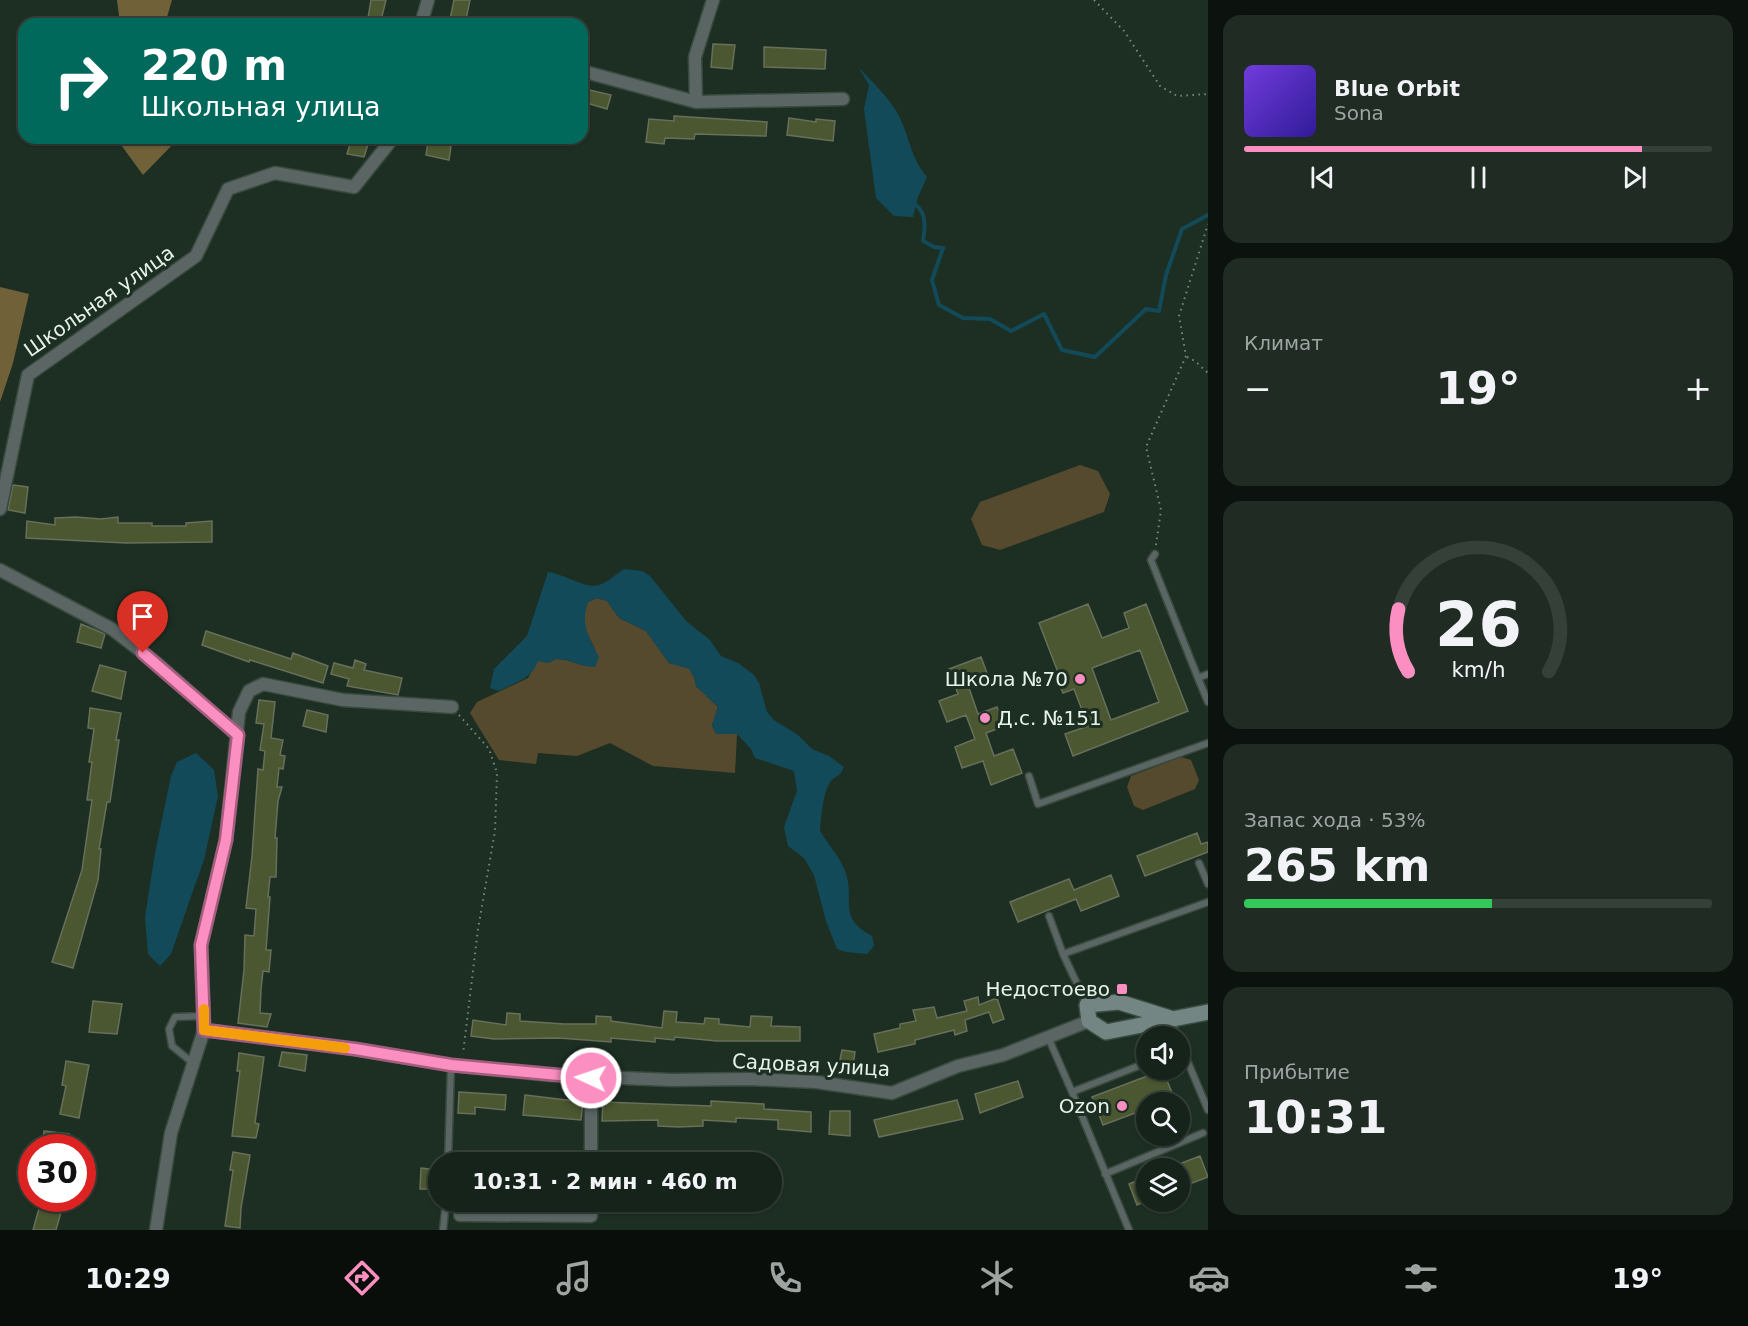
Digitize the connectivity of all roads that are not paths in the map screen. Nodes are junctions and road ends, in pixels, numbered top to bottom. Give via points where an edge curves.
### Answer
1 (428, 0) edge
2 (713, 0) edge
3 (424, 18) edge
4 (588, 73) edge
5 (843, 99) dead end
6 (696, 102) junction
7 (388, 144) edge
8 (0, 509) edge
9 (1155, 554) road end
10 (0, 570) edge
11 (1208, 674) edge
12 (1198, 678) junction
13 (1208, 702) edge
14 (452, 706) road end
15 (238, 735) junction
16 (1208, 743) edge
17 (1029, 776) dead end
18 (1199, 862) dead end
19 (1208, 884) edge
20 (1208, 902) edge
21 (1049, 916) dead end
22 (1063, 954) junction
23 (1087, 1005) junction
24 (1208, 1012) edge
25 (204, 1016) junction
26 (1170, 1018) junction
27 (1089, 1021) junction
28 (1173, 1026) edge
29 (204, 1030) junction
30 (1048, 1037) junction
31 (194, 1063) junction
32 (456, 1065) junction
33 (1190, 1067) edge
34 (1136, 1068) edge
35 (591, 1078) junction
36 (1072, 1092) junction
37 (1208, 1110) edge
38 (1203, 1133) dead end
39 (449, 1152) edge
40 (591, 1152) edge
41 (1105, 1174) junction
42 (445, 1212) edge
43 (591, 1212) edge
44 (460, 1215) dead end
45 (156, 1230) edge
46 (443, 1230) edge
47 (1129, 1230) edge

1 - 3 street
2 - 6 street via 695,57
4 - 6 street
5 - 6 street
7 - 8 street, Школьная улица via 354,188 275,173 228,189 196,256 28,375
9 - 12 lane via 1151,560
10 - 15 street via 112,629
11 - 12 lane
12 - 13 lane
14 - 15 street via 343,700 263,684 249,691 239,712
15 - 25 street via 226,840 201,945
16 - 17 lane via 1038,804
18 - 19 lane
20 - 22 lane
21 - 22 lane
22 - 23 lane
23 - 26 street via 1119,1002
23 - 27 street
24 - 26 street
25 - 29 street
25 - 31 lane via 175,1017 169,1029 172,1046
26 - 27 street via 1106,1032
26 - 28 lane
27 - 30 street, Садовая улица
29 - 31 street
29 - 32 street, Садовая улица
30 - 35 street, Садовая улица via 1003,1055 958,1066 892,1093 794,1081
30 - 36 lane
31 - 45 street via 171,1133
32 - 35 street, Садовая улица
32 - 39 lane
33 - 37 lane
34 - 36 lane
35 - 40 street
36 - 41 lane
38 - 41 lane
41 - 47 lane
42 - 46 lane
43 - 44 street via 591,1216

